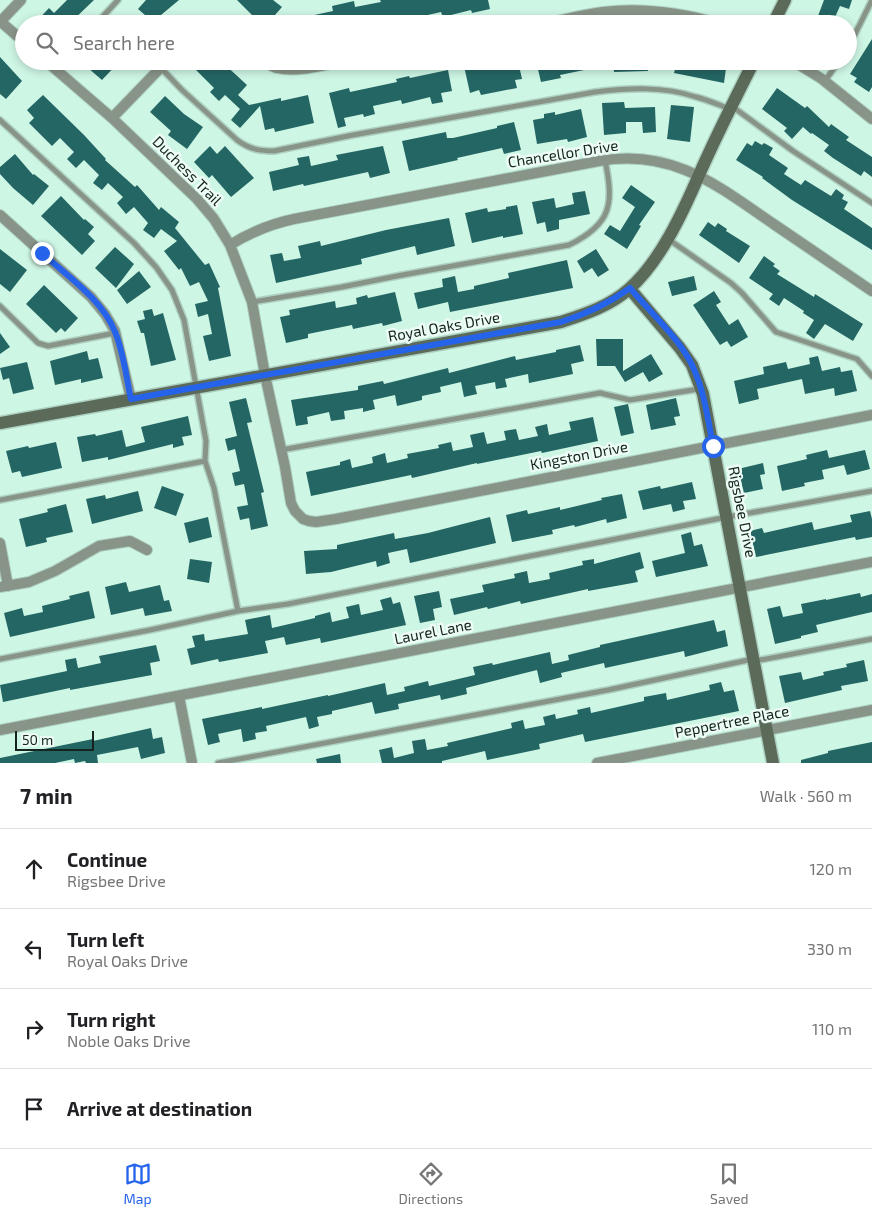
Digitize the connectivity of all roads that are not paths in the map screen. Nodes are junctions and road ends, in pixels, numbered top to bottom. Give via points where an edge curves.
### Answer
1 (21, 0) edge
2 (118, 0) edge
3 (785, 0) edge
4 (872, 0) edge
5 (104, 15) edge
6 (588, 15) edge
7 (681, 15) edge
8 (778, 15) edge
9 (0, 22) edge
10 (857, 30) edge
11 (15, 34) edge
12 (61, 70) edge
13 (158, 70) edge
14 (168, 70) edge
15 (750, 70) edge
16 (807, 70) edge
17 (832, 70) edge
18 (824, 81) junction
19 (731, 108) junction
20 (112, 118) junction
21 (872, 119) edge
22 (0, 120) edge
23 (605, 160) junction
24 (698, 176) junction
25 (872, 204) edge
26 (0, 214) edge
27 (666, 238) junction
28 (230, 245) junction
29 (630, 288) junction
30 (872, 291) edge
31 (252, 302) junction
32 (0, 306) edge
33 (116, 333) junction
34 (265, 375) junction
35 (872, 376) edge
36 (196, 388) junction
37 (701, 389) junction
38 (131, 399) junction
39 (872, 415) edge
40 (0, 423) edge
41 (713, 446) junction
42 (282, 450) junction
43 (206, 461) junction
44 (872, 491) edge
45 (0, 500) edge
46 (295, 511) joint
47 (727, 517) junction
48 (0, 543) edge
49 (147, 550) dead end
50 (872, 562) edge
51 (4, 587) edge
52 (740, 587) junction
53 (238, 610) junction
54 (872, 639) edge
55 (0, 659) edge
56 (754, 660) junction
57 (179, 696) junction
58 (872, 710) edge
59 (0, 730) edge
60 (768, 730) junction
61 (192, 763) edge
62 (218, 763) edge
63 (598, 763) edge
64 (773, 763) edge

1 - 9 street
2 - 5 lane
3 - 8 street
4 - 10 lane
6 - 7 street via 637,11
9 - 11 street
12 - 20 street, Duchess Trail
13 - 20 street
14 - 19 lane via 182,90 237,140 246,147 261,151 625,88 673,91
15 - 19 street, Royal Oaks Drive
16 - 18 street
17 - 18 lane
18 - 21 street
19 - 24 street, Royal Oaks Drive
19 - 25 lane
20 - 28 street, Duchess Trail via 197,199
22 - 36 lane via 156,266 172,290 184,320
23 - 24 street, Chancellor Drive via 644,159
23 - 28 street, Chancellor Drive via 273,223
23 - 31 lane via 609,206 599,225 586,237 569,245
24 - 27 street, Royal Oaks Drive via 690,198
24 - 30 street, Chancellor Drive
26 - 33 street via 91,297
27 - 29 street, Royal Oaks Drive via 647,270
27 - 35 lane via 731,283 776,332 857,359
28 - 31 street, Duchess Trail
29 - 34 street, Royal Oaks Drive via 588,313 561,322
29 - 37 street, Rigsbee Drive via 692,365
31 - 34 street, Duchess Trail
32 - 33 lane via 38,343 48,346
33 - 38 street
34 - 36 street, Royal Oaks Drive
34 - 42 street, Duchess Trail
36 - 38 street, Royal Oaks Drive
36 - 43 lane via 206,441
37 - 41 street, Rigsbee Drive
37 - 42 lane via 630,400 600,393
38 - 40 street, Royal Oaks Drive
39 - 41 street, Kingston Drive
41 - 46 street, Kingston Drive via 316,522 303,519
41 - 47 street, Rigsbee Drive
42 - 46 street, Duchess Trail via 289,496
43 - 45 lane
43 - 53 lane
44 - 47 lane
47 - 52 street, Rigsbee Drive
47 - 53 lane via 288,604
48 - 51 street
49 - 51 street via 130,541 99,546 29,582
50 - 52 street, Laurel Lane
52 - 56 street, Rigsbee Drive
52 - 57 street, Laurel Lane
53 - 55 lane
54 - 56 lane
56 - 60 street, Rigsbee Drive
56 - 62 lane
57 - 59 street, Laurel Lane
57 - 61 street
58 - 60 street, Peppertree Place
60 - 63 street, Peppertree Place
60 - 64 street, Rigsbee Drive

